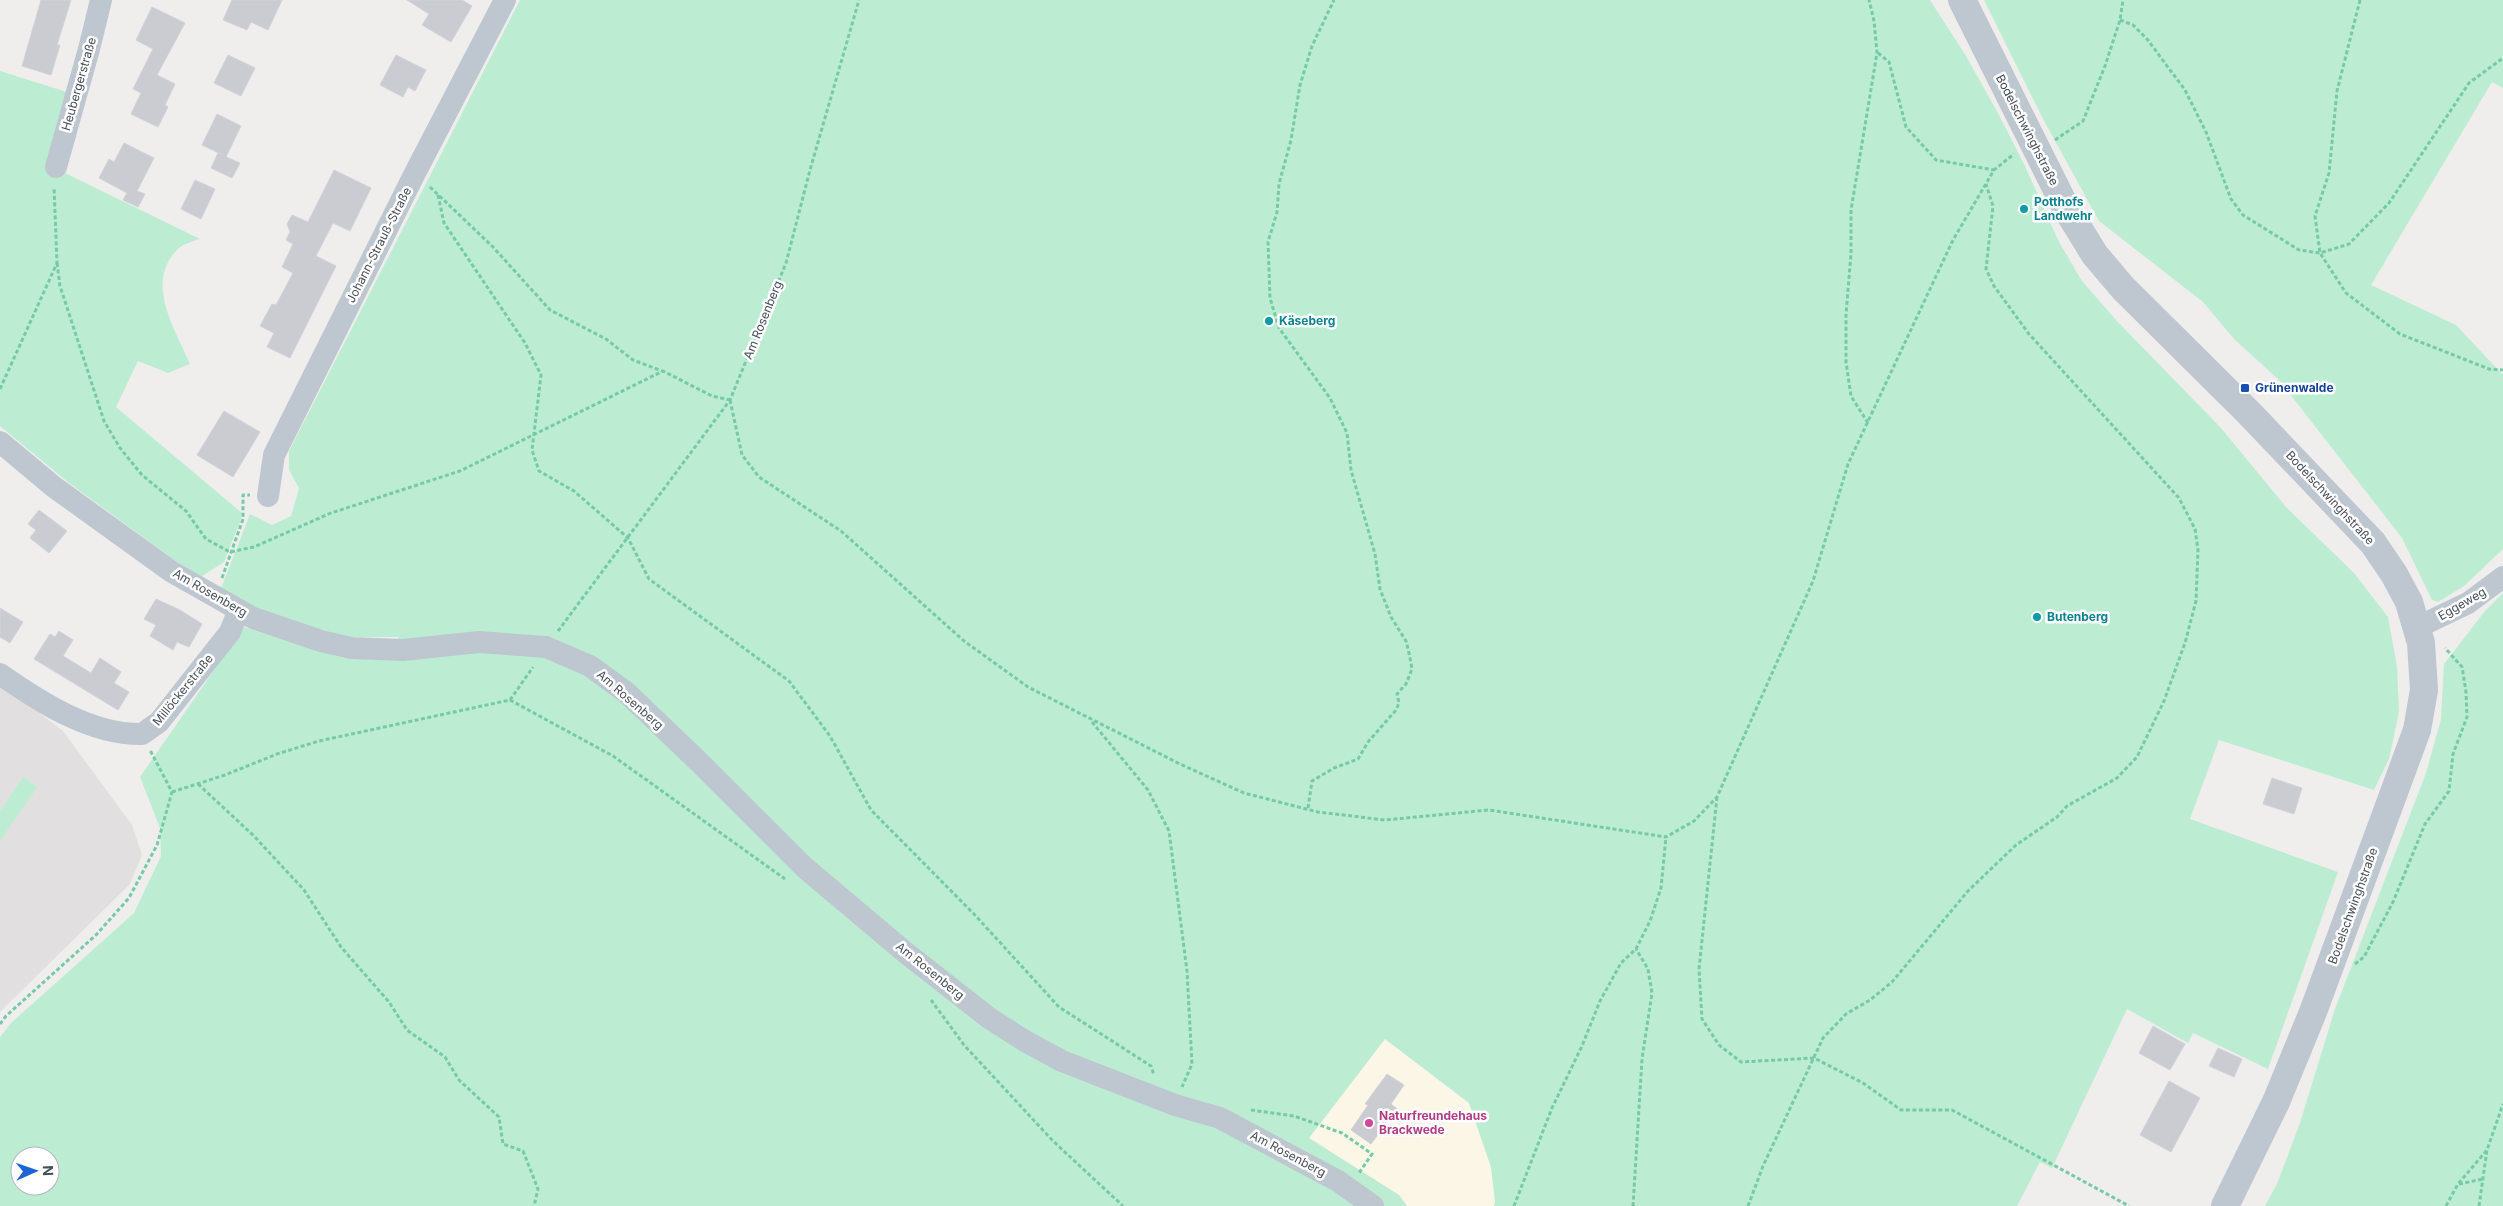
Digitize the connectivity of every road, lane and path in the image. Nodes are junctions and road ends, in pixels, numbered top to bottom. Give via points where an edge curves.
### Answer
1 (101, 0) edge
2 (506, 0) edge
3 (859, 0) edge
4 (1334, 0) edge
5 (1869, 0) edge
6 (1962, 0) edge
7 (2123, 0) edge
8 (2360, 0) edge
9 (2120, 20) junction
10 (1877, 53) junction
11 (2503, 58) edge
12 (2036, 147) junction
13 (56, 167) joint
14 (1994, 170) junction
15 (415, 173) junction
16 (1986, 184) junction
17 (438, 195) junction
18 (2320, 253) junction
19 (56, 263) junction
20 (2503, 370) edge
21 (663, 372) junction
22 (0, 389) edge
23 (730, 400) junction
24 (1868, 422) junction
25 (532, 435) junction
26 (0, 442) edge
27 (268, 496) joint
28 (628, 538) junction
29 (230, 552) junction
30 (2503, 577) edge
31 (216, 597) junction
32 (238, 612) junction
33 (2425, 624) junction
34 (546, 647) junction
35 (0, 674) edge
36 (510, 700) junction
37 (1091, 720) junction
38 (142, 734) junction
39 (198, 784) junction
40 (172, 792) junction
41 (1718, 797) junction
42 (1308, 808) junction
43 (1666, 837) junction
44 (788, 881) dead end
45 (1636, 949) junction
46 (2328, 974) junction
47 (0, 1024) edge
48 (964, 1045) dead end
49 (1814, 1058) junction
50 (1168, 1102) junction
51 (2503, 1104) edge
52 (1245, 1109) dead end
53 (2487, 1150) junction
54 (1372, 1154) dead end
55 (2483, 1179) junction
56 (2458, 1184) junction
57 (534, 1206) edge
58 (1123, 1206) edge
59 (1373, 1206) edge
60 (1514, 1206) edge
61 (1633, 1206) edge
62 (1748, 1206) edge
63 (2129, 1206) edge
64 (2225, 1206) edge
65 (2446, 1206) edge
66 (2479, 1206) edge

1 - 13 street, Heubergerstraße
2 - 15 street, Johann-Strauß-Straße
3 - 23 path, Am Rosenberg via 786,264
4 - 42 path via 1312,46 1300,85 1291,140 1279,184 1277,212 1268,242 1270,298 1279,328 1330,398 1347,432 1351,470 1375,554 1380,589 1391,617 1406,640 1412,669 1406,684 1397,694 1396,710 1368,742 1358,759 1312,781
5 - 10 path
6 - 12 street, Bodelschwinghstraße
7 - 9 path
8 - 18 path via 2337,91 2329,173 2315,216
9 - 12 path via 2083,121 2060,138
9 - 18 path via 2133,25 2147,39 2184,90 2206,132 2231,199 2243,214 2299,250
10 - 14 path via 1889,62 1906,127 1936,160
10 - 24 path via 1851,210 1846,314 1850,396
11 - 18 path via 2469,83 2389,203 2349,244
12 - 14 path via 2010,156
12 - 33 street, Bodelschwinghstraße via 2066,208 2095,255 2123,288 2373,543
13 - 19 path
14 - 16 path
15 - 17 path
15 - 27 street, Johann-Strauß-Straße via 274,455
16 - 24 path via 1953,240
16 - 49 path via 1993,206 1986,269 1994,286 2029,334 2179,498 2194,529 2198,550 2196,601 2164,701 2137,757 2117,778 2067,806 2016,846 1968,891 1892,982 1846,1014 1823,1038
17 - 21 path via 493,247 550,310 606,339 633,360
17 - 25 path via 444,223 525,343 541,375
18 - 20 path via 2346,293 2400,334 2489,369
19 - 22 path
19 - 29 path via 60,286 104,421 120,448 142,475 186,511 206,539
21 - 23 path via 712,396
21 - 25 path
23 - 28 path, Am Rosenberg
23 - 37 path via 742,455 759,477 841,531 964,641 1028,687
24 - 41 path via 1848,464 1813,582
25 - 28 path via 532,450 540,471 574,491
25 - 29 path via 460,471 331,513 254,547
26 - 31 street, Am Rosenberg via 54,487 172,572
27 - 29 path via 243,495 244,519
28 - 34 path, Am Rosenberg
28 - 50 path via 649,579 788,681 830,736 871,810 974,914 1059,1007 1151,1066
29 - 31 path
30 - 33 street, Eggeweg via 2468,604
31 - 32 street, Am Rosenberg
32 - 34 street, Am Rosenberg via 351,648 403,650 480,642
32 - 38 street, Millöckerstraße via 230,632 159,722
33 - 46 street, Bodelschwinghstraße via 2424,690 2417,730
33 - 46 path via 2462,667 2466,692 2468,718 2453,754 2449,791 2425,824 2393,902 2364,957 2356,964
34 - 36 path
34 - 50 street, Am Rosenberg via 590,666 627,694 752,812 804,867 989,1018 1062,1061
35 - 38 street, Millöckerstraße via 78,719 103,729
36 - 39 path via 319,741
36 - 44 path via 613,756
37 - 42 path via 1244,793
37 - 50 path via 1148,790 1169,831 1187,971 1192,1064
38 - 40 path
39 - 40 path
39 - 57 path via 254,836 304,890 341,947 390,1002 407,1030 445,1057 459,1080 499,1117 503,1144 523,1151 538,1189
40 - 47 path via 157,845 129,898 96,935
41 - 43 path via 1694,821
41 - 49 path via 1700,969 1702,1019 1719,1045 1741,1062
42 - 43 path via 1385,820 1489,810
43 - 45 path via 1661,888
45 - 60 path via 1621,963 1600,1001 1552,1108
45 - 61 path via 1648,969 1652,993 1642,1059
46 - 64 street, Bodelschwinghstraße via 2276,1102
48 - 58 path via 1053,1141
49 - 62 path via 1762,1166
49 - 63 path via 1862,1082 1901,1110 1952,1110
50 - 59 street, Am Rosenberg via 1220,1118 1338,1181
51 - 53 path
52 - 54 path via 1294,1116 1342,1133
53 - 55 path
53 - 56 path
55 - 56 path
55 - 66 path
56 - 65 path

